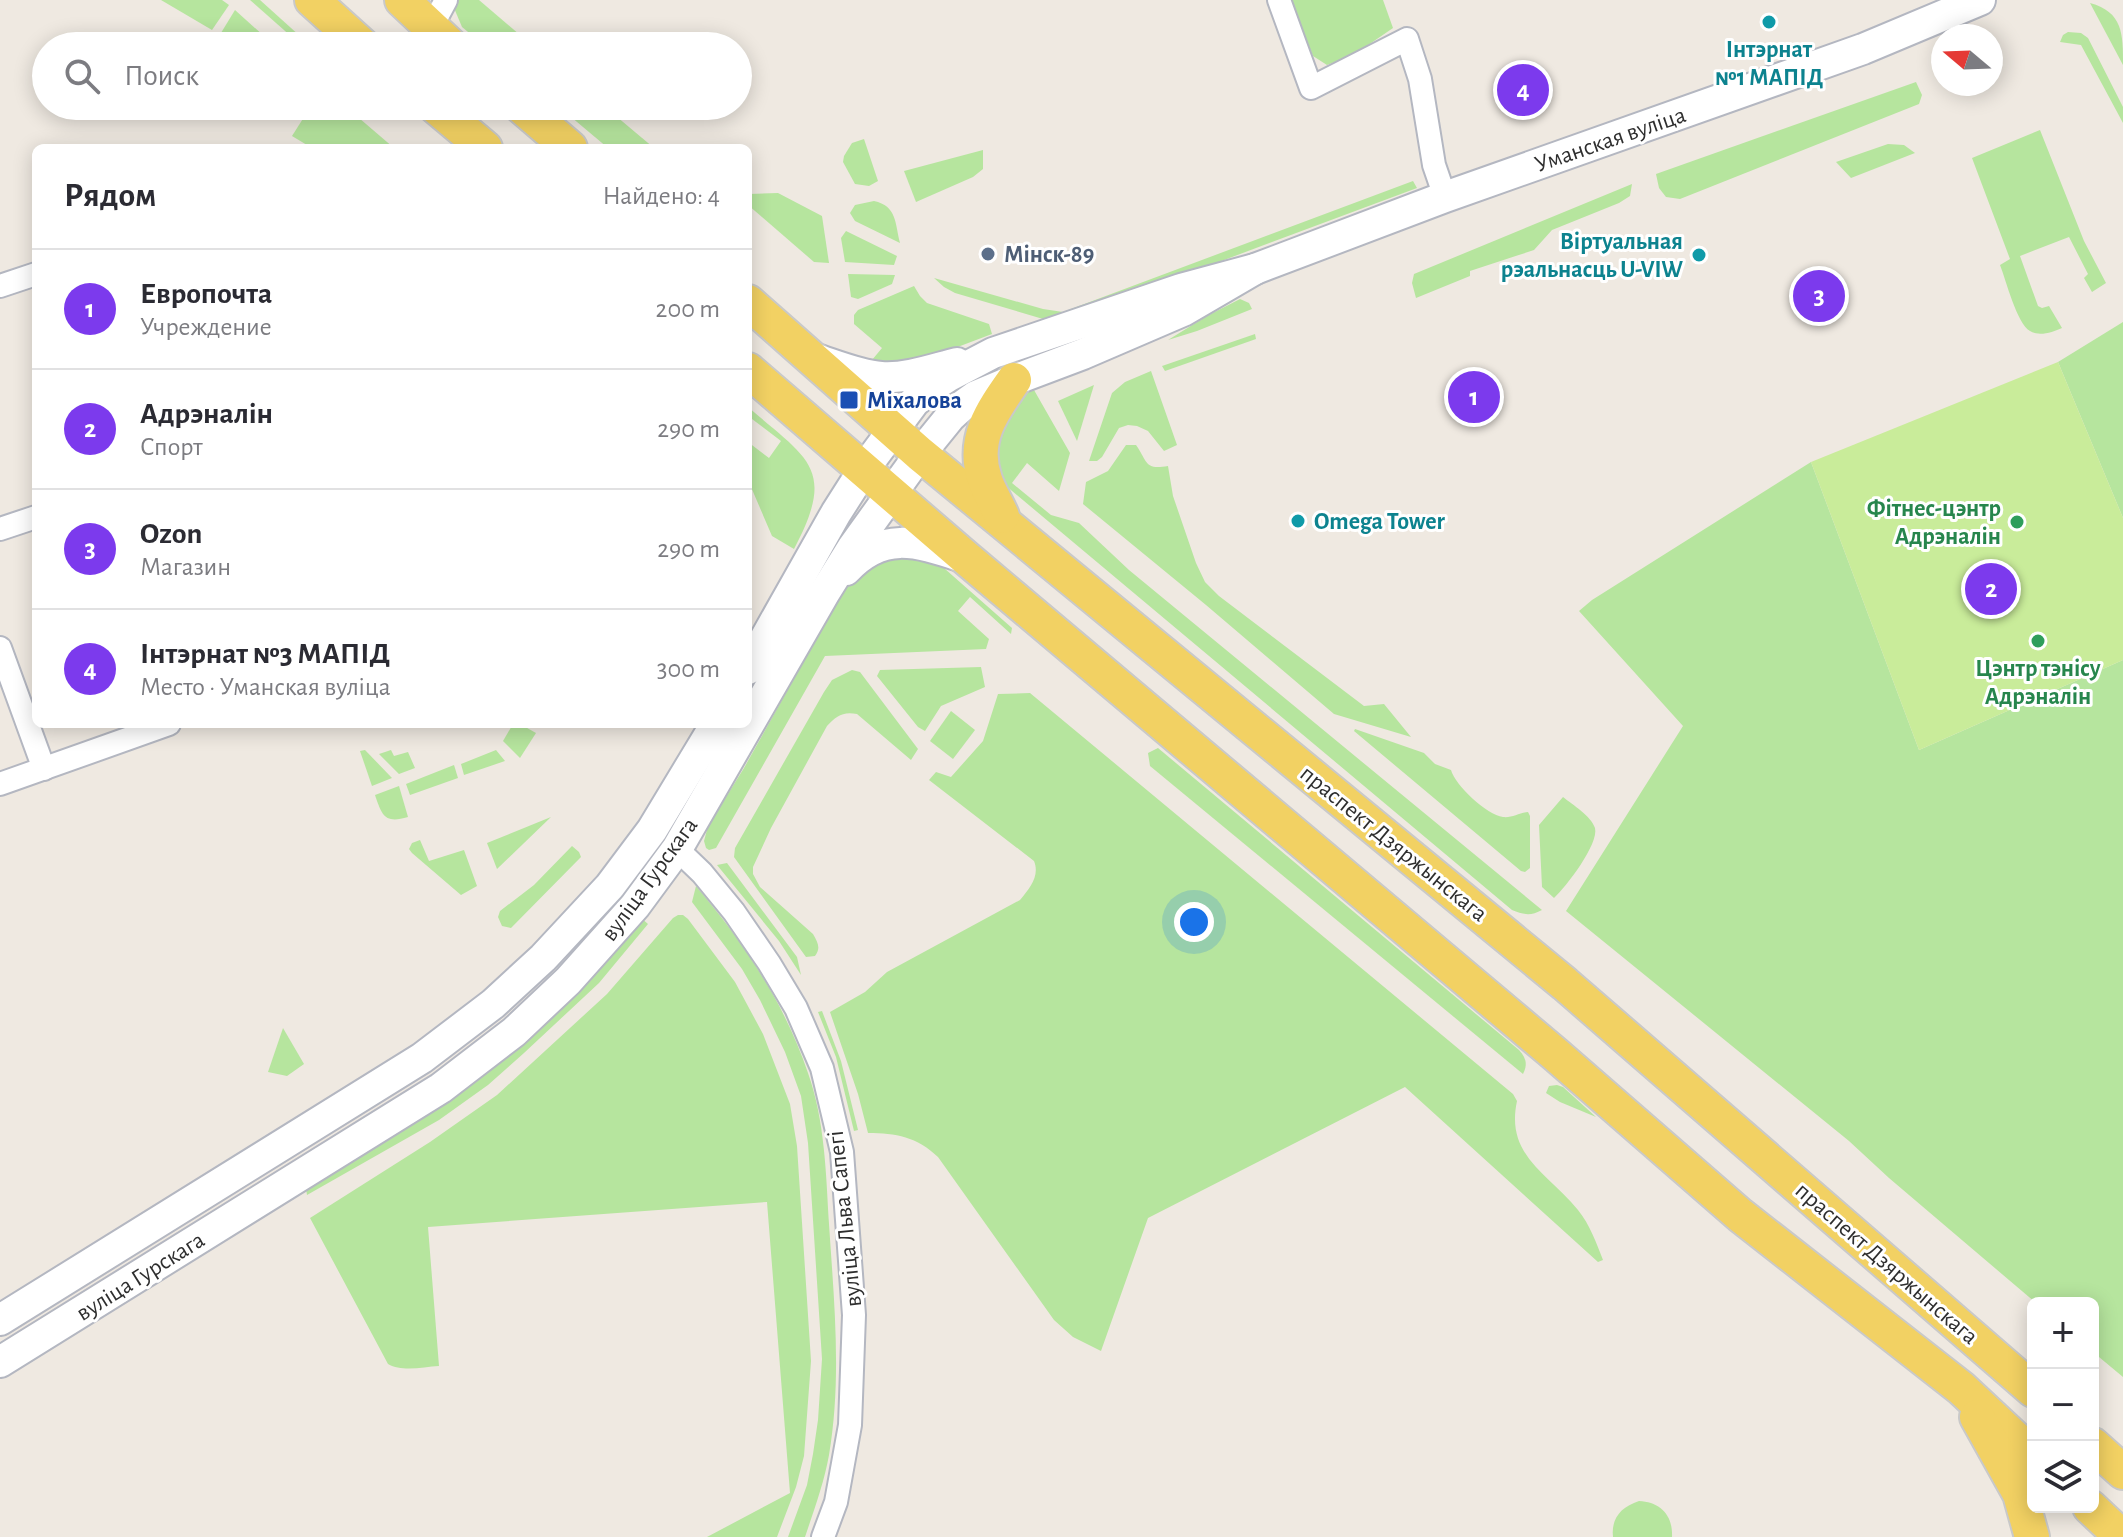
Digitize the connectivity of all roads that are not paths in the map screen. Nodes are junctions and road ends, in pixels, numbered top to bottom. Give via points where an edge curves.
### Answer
1 (294, 0) edge
2 (312, 0) edge
3 (402, 0) edge
4 (1279, 0) edge
5 (1997, 0) edge
6 (1972, 4) edge
7 (443, 25) edge
8 (345, 32) edge
9 (347, 32) edge
10 (452, 120) edge
11 (537, 120) edge
12 (480, 144) edge
13 (565, 144) edge
14 (1445, 197) junction
15 (1255, 269) junction
16 (32, 275) edge
17 (0, 286) edge
18 (752, 306) edge
19 (993, 353) junction
20 (811, 358) junction
21 (752, 373) edge
22 (1014, 380) junction
23 (893, 430) junction
24 (920, 454) junction
25 (864, 469) junction
26 (891, 492) junction
27 (32, 518) edge
28 (1006, 523) junction
29 (0, 529) edge
30 (966, 558) junction
31 (825, 592) junction
32 (0, 648) edge
33 (752, 662) edge
34 (752, 719) edge
35 (158, 728) edge
36 (714, 728) edge
37 (747, 728) edge
38 (44, 769) junction
39 (0, 784) edge
40 (652, 830) junction
41 (677, 849) junction
42 (543, 958) junction
43 (568, 981) junction
44 (287, 1143) junction
45 (261, 1160) junction
46 (306, 1173) junction
47 (280, 1190) junction
48 (0, 1320) edge
49 (0, 1362) edge
50 (2027, 1385) edge
51 (1961, 1388) junction
52 (2027, 1449) edge
53 (2099, 1450) edge
54 (2123, 1472) edge
55 (2096, 1513) edge
56 (823, 1537) edge
57 (2032, 1537) edge
58 (2122, 1537) edge

1 - 8 street
2 - 9 main road
3 - 7 main road
4 - 14 street via 1311,88 1407,39
5 - 6 main road, Уманская вуліца
6 - 14 main road, Уманская вуліца via 1863,49
10 - 12 main road
11 - 13 main road
14 - 15 main road, Уманская вуліца
15 - 19 main road, Уманская вуліца
15 - 22 main road, Уманская вуліца via 1183,311
16 - 17 street
18 - 20 main road, праспект Дзяржынскага
19 - 20 main road via 884,377
19 - 23 main road, Уманская вуліца via 932,387
20 - 23 main road, праспект Дзяржынскага
21 - 25 main road, праспект Дзяржынскага
22 - 24 main road, Уманская вуліца via 962,406
22 - 28 main road via 990,414 980,449 985,481
23 - 24 main road, праспект Дзяржынскага
23 - 25 main road, Уманская вуліца
24 - 26 main road, Уманская вуліца
24 - 28 main road, праспект Дзяржынскага
25 - 26 main road, праспект Дзяржынскага
25 - 33 main road
26 - 30 main road, праспект Дзяржынскага
26 - 31 main road, вуліца Гурскага
27 - 29 street
28 - 50 main road, праспект Дзяржынскага via 1565,984
30 - 31 main road via 924,544 881,546 858,557
30 - 51 main road, праспект Дзяржынскага via 1740,1215
31 - 34 main road, вуліца Гурскага
32 - 38 street
35 - 38 street
36 - 40 main road, вуліца Гурскага
37 - 41 main road, вуліца Гурскага
38 - 39 street
40 - 41 main road
40 - 42 main road, вуліца Гурскага via 610,886
41 - 43 main road, вуліца Гурскага
41 - 56 street, вуліца Льва Сапегі via 734,912 796,1008 822,1068 842,1152 854,1315 850,1425 836,1502
42 - 43 main road
42 - 44 main road, вуліца Гурскага via 422,1058
43 - 46 main road, вуліца Гурскага via 514,1032 441,1088
44 - 45 main road, вуліца Гурскага
44 - 46 main road
45 - 47 main road
45 - 48 main road, вуліца Гурскага
46 - 47 main road, вуліца Гурскага
47 - 49 main road, вуліца Гурскага
51 - 52 main road, праспект Дзяржынскага
51 - 57 main road via 2020,1494
53 - 54 main road
55 - 58 main road

